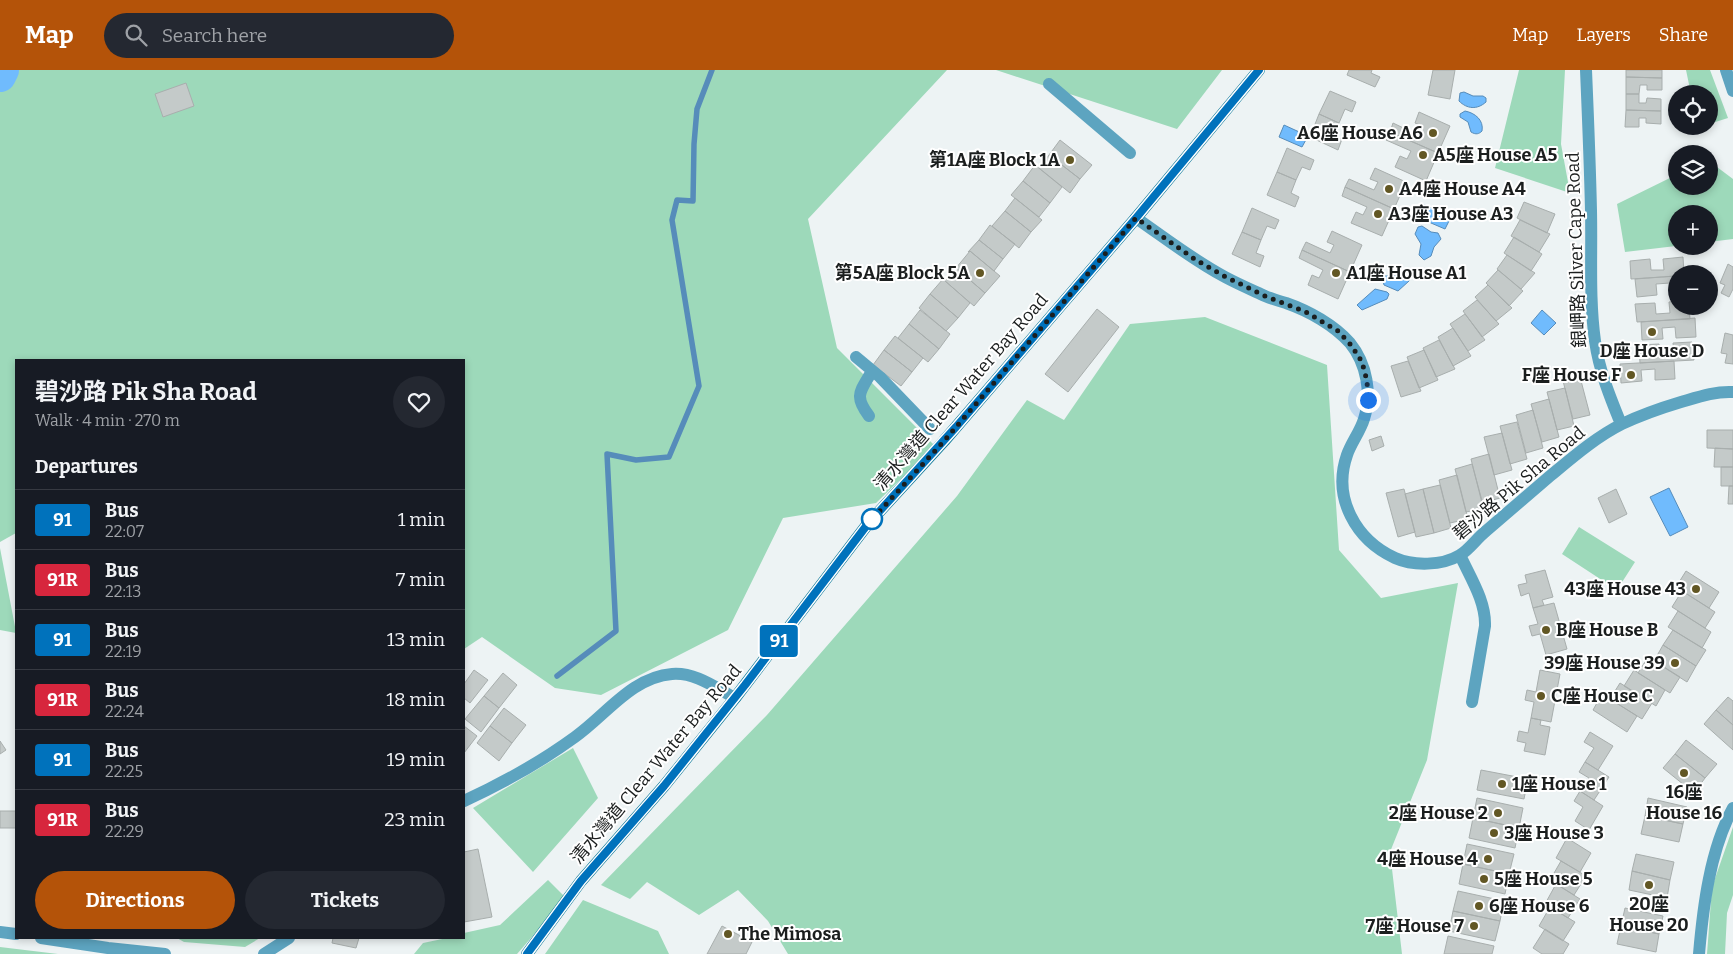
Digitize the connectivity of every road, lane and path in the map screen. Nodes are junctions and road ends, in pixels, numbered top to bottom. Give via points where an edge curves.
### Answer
1 (1259, 70) edge
2 (1586, 70) edge
3 (1726, 70) edge
4 (1049, 84) dead end
5 (1733, 91) edge
6 (1130, 153) dead end
7 (1136, 218) junction
8 (856, 357) dead end
9 (872, 371) junction
10 (1733, 392) edge
11 (869, 416) dead end
12 (1621, 424) junction
13 (930, 429) dead end
14 (1460, 555) junction
15 (735, 698) junction
16 (1472, 702) dead end
17 (465, 801) edge
18 (1733, 808) edge
19 (0, 932) edge
20 (15, 934) edge
21 (48, 939) edge
22 (287, 939) edge
23 (165, 954) edge
24 (264, 954) edge
25 (527, 954) edge
26 (1699, 954) edge

1 - 7 main road, 清水灣道 Clear Water Bay Road
2 - 12 street, 銀岬路 Silver Cape Road via 1595,342 1609,395
3 - 5 street
4 - 6 street
7 - 14 street, 碧沙路 Pik Sha Road via 1210,268 1267,297 1304,311 1338,331 1362,362 1367,381 1364,420 1346,457 1342,477 1344,499 1351,519 1374,546 1398,559 1426,563
7 - 15 main road, 清水灣道 Clear Water Bay Road via 944,441 867,525
8 - 9 street
9 - 11 street via 860,392 860,404
9 - 13 street
10 - 12 street, 碧沙路 Pik Sha Road via 1700,396
12 - 14 street, 碧沙路 Pik Sha Road via 1582,449
14 - 16 street via 1486,616
15 - 17 street via 694,676 673,674 653,679 634,687 575,737 503,783
15 - 25 main road, 清水灣道 Clear Water Bay Road via 581,881
18 - 26 street via 1726,820 1707,883
19 - 20 street
21 - 23 street
22 - 24 street

